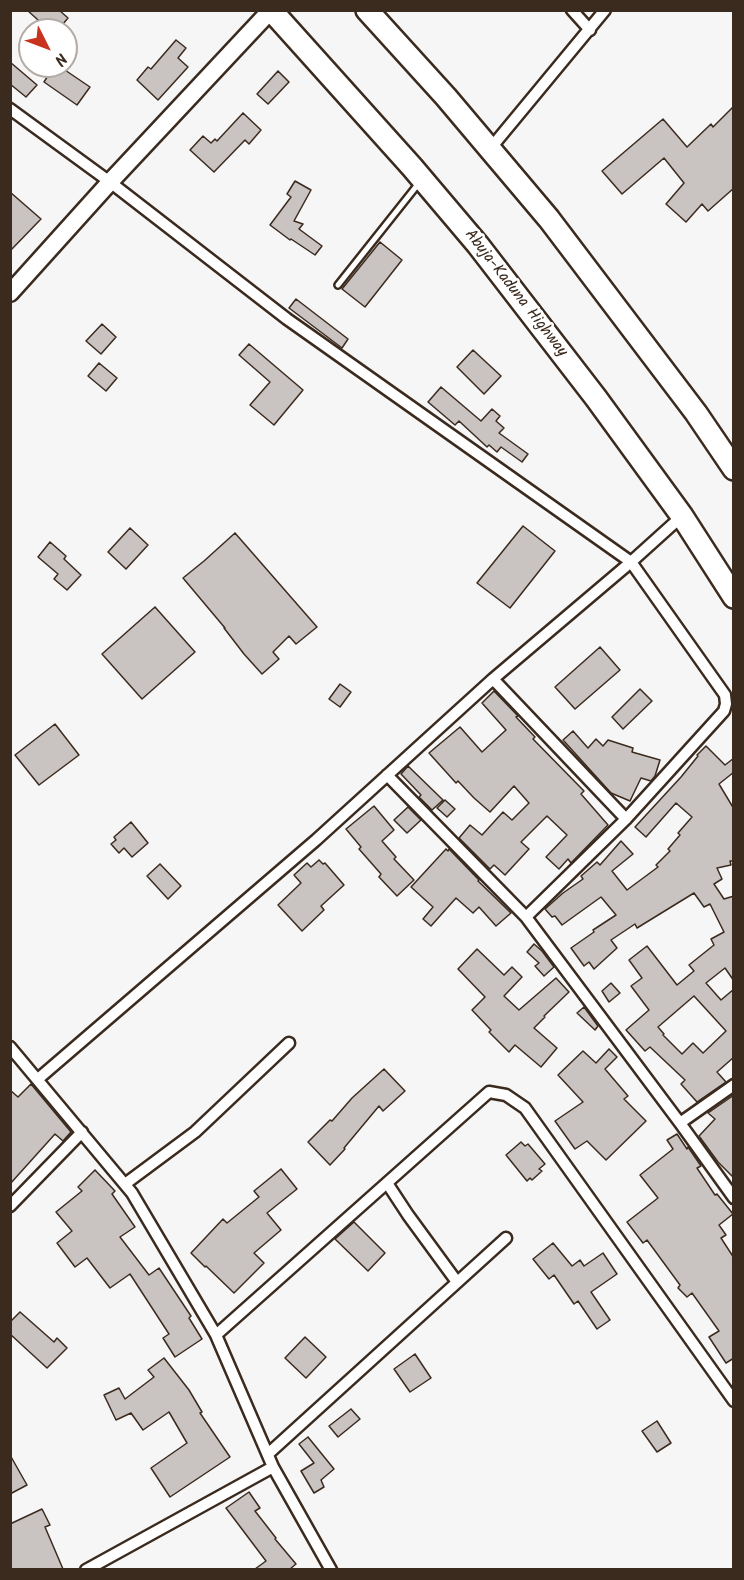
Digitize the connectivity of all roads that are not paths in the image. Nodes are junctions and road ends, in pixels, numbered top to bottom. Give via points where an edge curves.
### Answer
1 (271, 10) edge
2 (367, 10) edge
3 (572, 10) edge
4 (605, 10) edge
5 (590, 30) junction
6 (10, 109) edge
7 (490, 149) junction
8 (422, 179) junction
9 (110, 183) junction
10 (338, 285) dead end
11 (10, 293) edge
12 (734, 469) edge
13 (682, 516) junction
14 (631, 562) junction
15 (734, 597) edge
16 (493, 679) junction
17 (387, 775) junction
18 (626, 819) junction
19 (526, 917) junction
20 (289, 1042) dead end
21 (10, 1047) edge
22 (38, 1079) junction
23 (734, 1085) edge
24 (680, 1123) junction
25 (82, 1132) junction
26 (387, 1183) junction
27 (125, 1184) junction
28 (734, 1198) edge
29 (10, 1206) edge
30 (506, 1238) dead end
31 (457, 1282) junction
32 (216, 1335) junction
33 (734, 1401) edge
34 (268, 1454) junction
35 (273, 1467) junction
36 (86, 1569) edge
37 (331, 1569) edge

1 - 8 highway, Abuja-Kaduna Highway
1 - 9 street
2 - 7 highway
3 - 5 street
4 - 5 street
5 - 7 street
6 - 9 street
7 - 12 highway via 696,412
8 - 10 lane
8 - 13 highway, Abuja-Kaduna Highway via 478,245
9 - 11 street
9 - 14 street via 287,319
13 - 14 street
13 - 15 highway, Abuja-Kaduna Highway
14 - 16 street
14 - 18 street via 725,694 726,704 724,711
16 - 17 street
16 - 18 street
17 - 19 street
17 - 22 street
18 - 19 street
19 - 24 street
20 - 27 street via 195,1132
21 - 22 street
22 - 25 street
23 - 24 street
24 - 28 street
25 - 27 street
25 - 29 street
26 - 31 street
26 - 32 street
26 - 33 street via 489,1092 506,1095 525,1108
27 - 32 street
30 - 31 street
31 - 34 street
32 - 34 street
34 - 35 street
35 - 36 street
35 - 37 street

